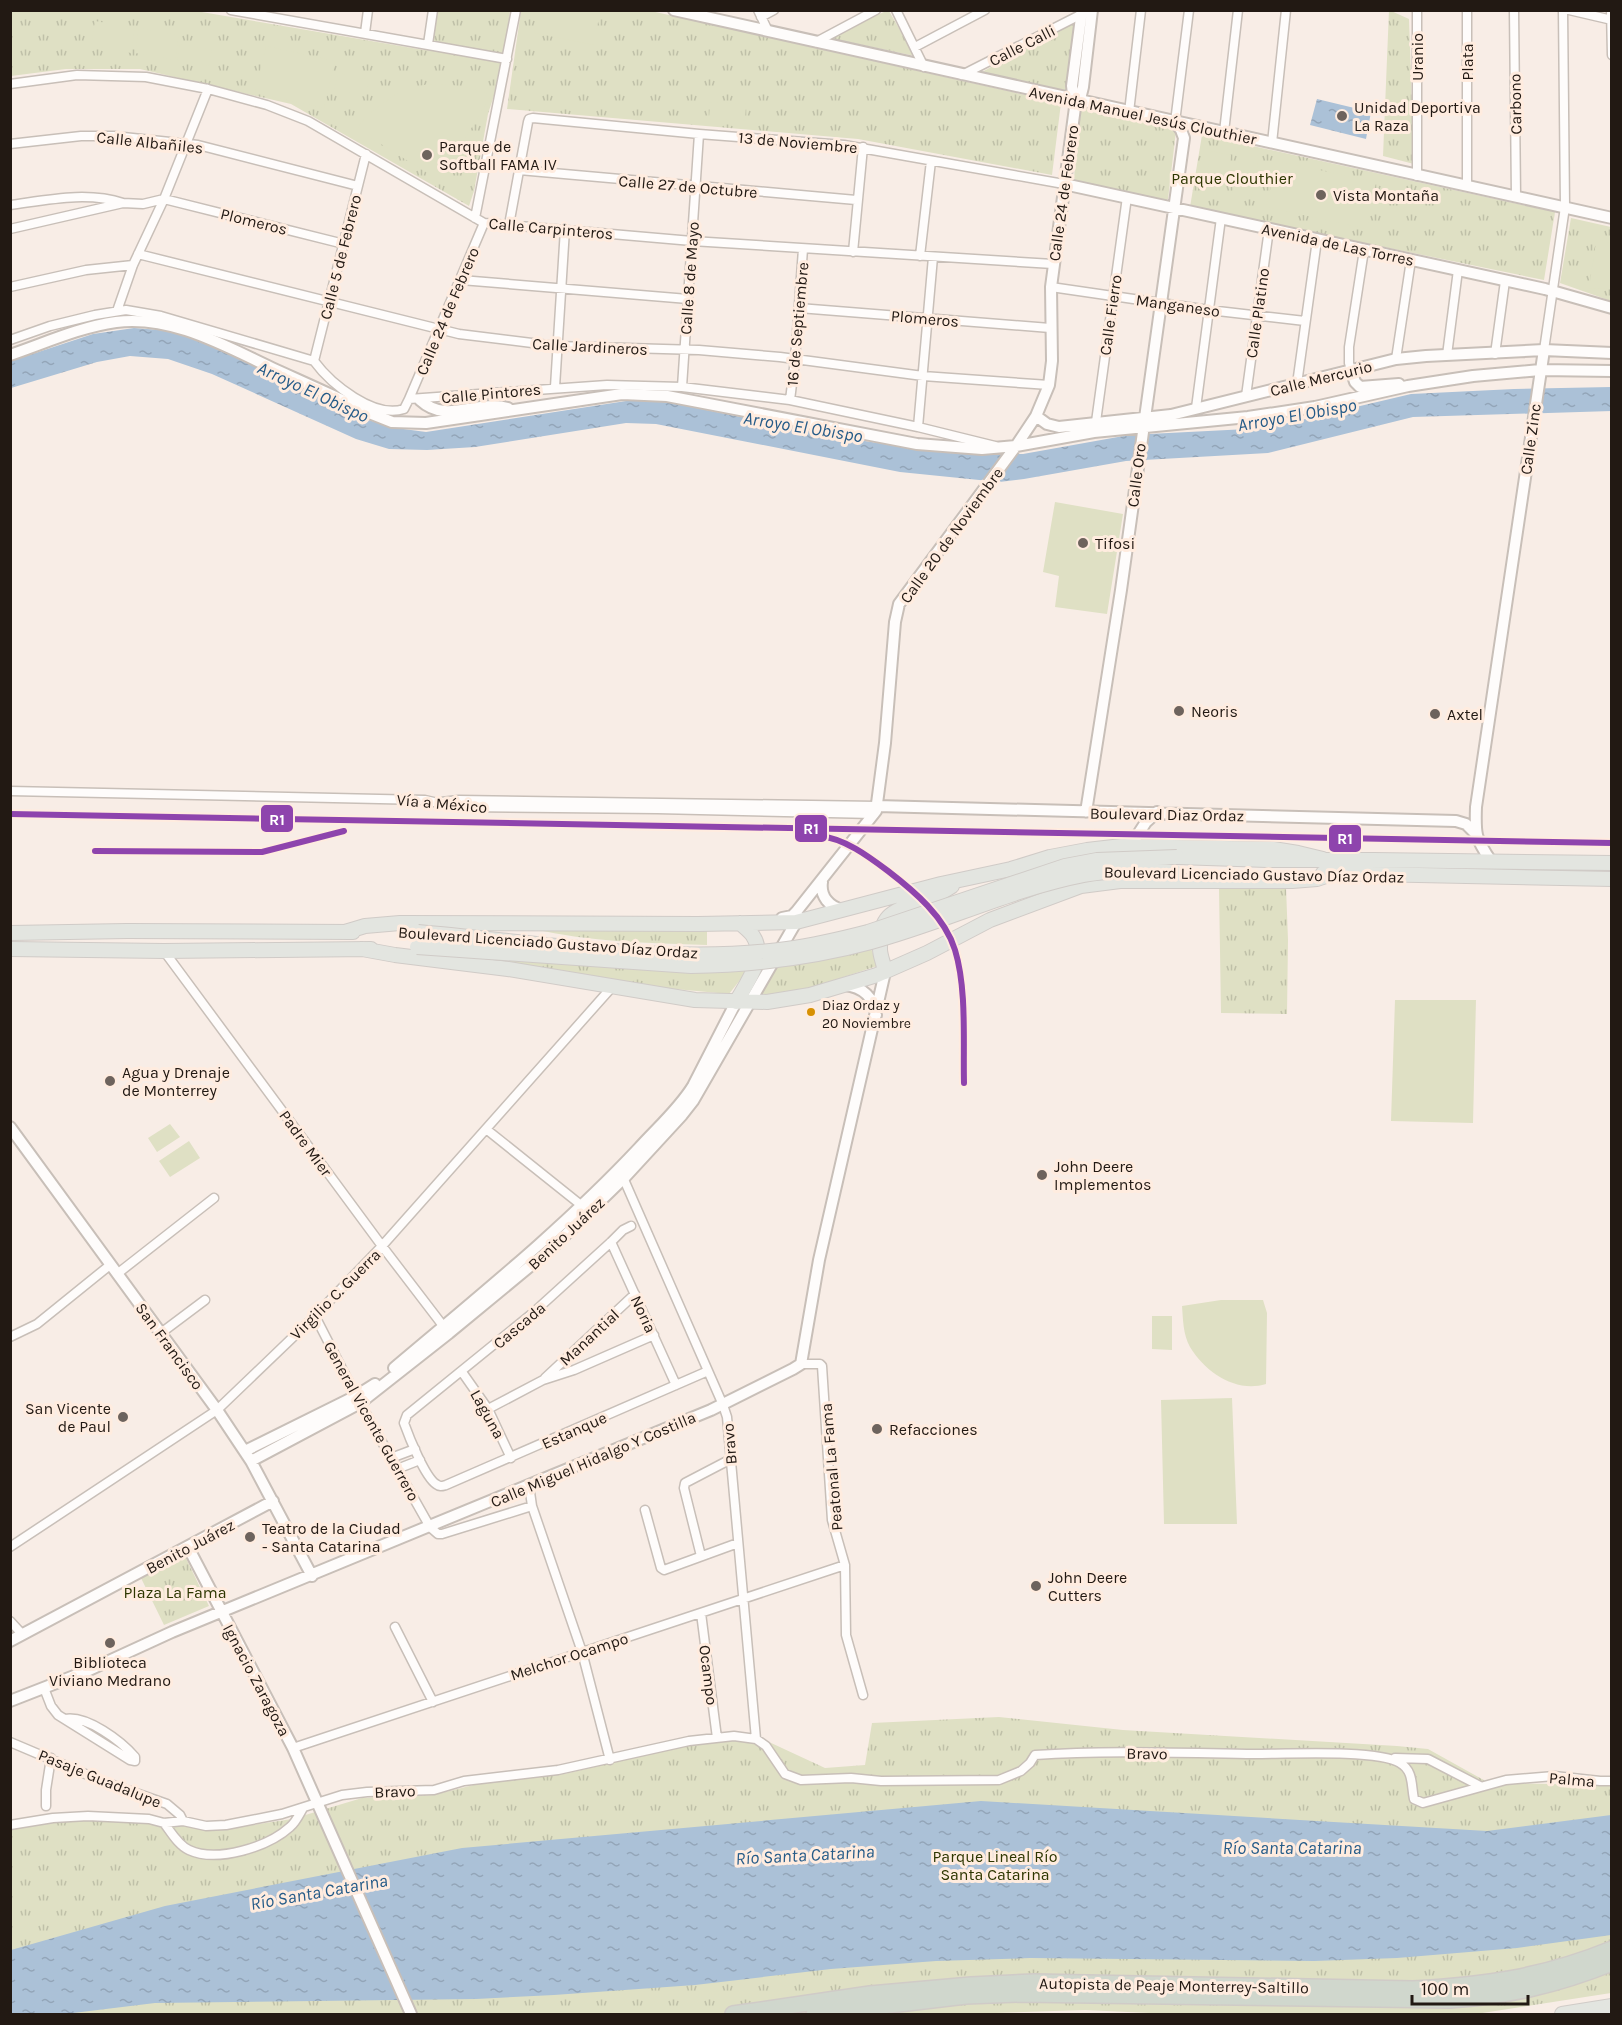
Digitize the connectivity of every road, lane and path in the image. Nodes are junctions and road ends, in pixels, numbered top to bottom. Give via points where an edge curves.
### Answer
1 (231, 10) edge
2 (368, 10) edge
3 (432, 10) edge
4 (516, 10) edge
5 (674, 10) edge
6 (774, 10) edge
7 (876, 10) edge
8 (896, 10) edge
9 (985, 10) edge
10 (1141, 10) edge
11 (1189, 10) edge
12 (1238, 10) edge
13 (1286, 10) edge
14 (1417, 10) edge
15 (1467, 10) edge
16 (1514, 10) edge
17 (1563, 10) edge
18 (1569, 10) edge
19 (1611, 10) edge
20 (1085, 12) edge
21 (272, 14) edge
22 (702, 14) edge
23 (760, 14) edge
24 (1611, 20) edge
25 (768, 32) junction
26 (365, 33) junction
27 (816, 42) junction
28 (428, 44) junction
29 (915, 47) junction
30 (1611, 55) edge
31 (507, 59) junction
32 (924, 67) junction
33 (962, 75) junction
34 (10, 84) edge
35 (208, 89) junction
36 (1076, 100) junction
37 (1130, 112) junction
38 (1176, 122) junction
39 (1204, 128) junction
40 (1224, 132) junction
41 (699, 134) junction
42 (1184, 138) junction
43 (1272, 143) junction
44 (10, 144) edge
45 (185, 144) junction
46 (863, 147) junction
47 (366, 154) junction
48 (931, 161) junction
49 (519, 171) junction
50 (1418, 176) junction
51 (1064, 184) junction
52 (358, 186) junction
53 (1467, 186) junction
54 (695, 187) junction
55 (1127, 197) junction
56 (1516, 197) junction
57 (164, 199) junction
58 (856, 200) junction
59 (123, 203) junction
60 (10, 205) edge
61 (1565, 207) junction
62 (1173, 208) junction
63 (475, 218) junction
64 (1221, 218) junction
65 (1611, 218) edge
66 (484, 223) junction
67 (509, 225) junction
68 (10, 229) edge
69 (565, 229) junction
70 (1269, 229) junction
71 (1317, 240) junction
72 (692, 241) junction
73 (344, 244) junction
74 (803, 249) junction
75 (1364, 250) junction
76 (852, 252) junction
77 (138, 254) junction
78 (920, 256) junction
79 (933, 257) junction
80 (1411, 260) junction
81 (1053, 264) junction
82 (133, 265) junction
83 (1458, 270) junction
84 (461, 280) junction
85 (1506, 281) junction
86 (10, 287) edge
87 (1051, 287) junction
88 (561, 289) junction
89 (1553, 291) junction
90 (1113, 296) junction
91 (688, 299) junction
92 (330, 301) junction
93 (1161, 303) junction
94 (799, 308) junction
95 (1611, 308) edge
96 (1209, 310) junction
97 (117, 311) junction
98 (1256, 315) junction
99 (927, 318) junction
100 (1305, 321) junction
101 (1050, 328) junction
102 (438, 329) junction
103 (10, 340) edge
104 (556, 346) junction
105 (1544, 350) junction
106 (683, 351) junction
107 (1525, 351) junction
108 (1611, 353) edge
109 (1495, 354) junction
110 (10, 355) edge
111 (1447, 355) junction
112 (1396, 359) junction
113 (314, 360) junction
114 (795, 360) junction
115 (1351, 370) junction
116 (1611, 371) edge
117 (1499, 373) junction
118 (1539, 375) junction
119 (923, 376) junction
120 (1297, 384) junction
121 (1050, 385) junction
122 (1408, 386) junction
123 (555, 387) junction
124 (682, 387) junction
125 (1246, 396) junction
126 (415, 399) junction
127 (790, 400) junction
128 (1196, 408) junction
129 (514, 409) junction
130 (1036, 416) junction
131 (1172, 419) junction
132 (1143, 426) junction
133 (918, 427) junction
134 (1095, 427) junction
135 (1016, 446) junction
136 (1001, 448) junction
137 (10, 791) edge
138 (1476, 807) junction
139 (876, 810) junction
140 (1113, 811) junction
141 (1086, 812) junction
142 (1157, 812) junction
143 (1456, 821) junction
144 (1139, 831) junction
145 (1475, 833) junction
146 (1122, 846) junction
147 (1323, 859) junction
148 (1491, 861) junction
149 (1611, 863) edge
150 (1176, 865) junction
151 (1332, 873) junction
152 (964, 879) junction
153 (1611, 879) edge
154 (821, 883) junction
155 (846, 910) junction
156 (990, 920) junction
157 (796, 922) junction
158 (740, 923) junction
159 (692, 924) junction
160 (345, 932) junction
161 (10, 933) edge
162 (10, 949) edge
163 (362, 949) junction
164 (164, 951) junction
165 (885, 972) junction
166 (845, 985) junction
167 (612, 987) junction
168 (743, 1002) junction
169 (875, 1021) junction
170 (10, 1127) edge
171 (486, 1129) junction
172 (621, 1174) junction
173 (214, 1198) dead end
174 (581, 1205) junction
175 (631, 1226) dead end
176 (611, 1242) junction
177 (382, 1246) junction
178 (113, 1269) junction
179 (635, 1294) junction
180 (205, 1300) dead end
181 (315, 1316) junction
182 (446, 1330) junction
183 (161, 1333) junction
184 (654, 1335) junction
185 (10, 1336) edge
186 (801, 1364) junction
187 (708, 1371) junction
188 (462, 1372) junction
189 (543, 1380) junction
190 (676, 1385) junction
191 (358, 1400) junction
192 (723, 1405) junction
193 (488, 1409) junction
194 (217, 1410) junction
195 (414, 1449) junction
196 (245, 1451) junction
197 (391, 1458) junction
198 (511, 1458) junction
199 (731, 1459) junction
200 (420, 1460) junction
201 (251, 1461) junction
202 (397, 1469) junction
203 (529, 1485) junction
204 (273, 1501) junction
205 (532, 1506) junction
206 (645, 1510) dead end
207 (430, 1527) junction
208 (738, 1543) junction
209 (11, 1546) edge
210 (188, 1547) junction
211 (701, 1556) junction
212 (845, 1565) junction
213 (312, 1576) junction
214 (743, 1598) junction
215 (221, 1612) junction
216 (701, 1613) junction
217 (10, 1621) edge
218 (395, 1627) dead end
219 (22, 1634) junction
220 (10, 1641) edge
221 (582, 1652) junction
222 (44, 1688) junction
223 (863, 1695) dead end
224 (10, 1701) edge
225 (433, 1702) junction
226 (61, 1717) junction
227 (100, 1730) junction
228 (94, 1738) junction
229 (717, 1738) junction
230 (756, 1739) junction
231 (10, 1742) edge
232 (292, 1748) junction
233 (51, 1758) junction
234 (1388, 1758) junction
235 (610, 1760) junction
236 (1611, 1781) edge
237 (1480, 1786) junction
238 (318, 1803) junction
239 (46, 1806) dead end
240 (303, 1808) junction
241 (183, 1821) junction
242 (164, 1823) junction
243 (10, 1825) edge
244 (1611, 1949) edge
245 (1611, 1962) edge
246 (1611, 2006) edge
247 (411, 2014) edge
248 (733, 2014) edge
249 (814, 2014) edge
250 (1562, 2014) edge

1 - 21 street
2 - 26 street
3 - 28 street
4 - 31 street
5 - 22 street, Avenida Manuel Jesús Clouthier
6 - 23 street
7 - 27 street
8 - 29 street
9 - 29 street
10 - 37 street
11 - 38 street
12 - 40 street
13 - 43 street
14 - 50 street, Uranio
15 - 53 street, Plata
16 - 56 street, Carbono
17 - 61 street, Calle Zinc
18 - 24 street
19 - 24 street
20 - 33 street, Calle Calli
20 - 36 street, Calle 24 de Febrero via 1072,86
21 - 26 street
22 - 25 street, Avenida Manuel Jesús Clouthier
23 - 25 street
24 - 30 street
25 - 27 street, Avenida Manuel Jesús Clouthier
26 - 28 street
27 - 32 street, Avenida Manuel Jesús Clouthier
28 - 31 street
29 - 32 street
31 - 63 street
32 - 33 street, Avenida Manuel Jesús Clouthier
33 - 36 street, Avenida Manuel Jesús Clouthier
34 - 35 street, Calle Carpinteros via 77,75 116,75
35 - 45 street
35 - 47 street, Calle Carpinteros via 308,120
36 - 37 street, Avenida Manuel Jesús Clouthier
36 - 51 street, Calle 24 de Febrero
37 - 38 street, Avenida Manuel Jesús Clouthier
38 - 39 street, Avenida Manuel Jesús Clouthier
38 - 42 street
39 - 40 street, Avenida Manuel Jesús Clouthier
39 - 42 street via 1190,130
40 - 43 street, Avenida Manuel Jesús Clouthier
41 - 46 street, 13 de Noviembre
41 - 49 street, 13 de Noviembre via 529,119
41 - 54 street, Calle 8 de Mayo
42 - 62 street, Calle Oro
43 - 50 street, Avenida Manuel Jesús Clouthier
44 - 45 street, Calle Albañiles via 81,136
45 - 52 street, Calle Albañiles
45 - 57 street
46 - 48 street, 13 de Noviembre
46 - 58 street
47 - 52 street, Calle 5 de Febrero
47 - 63 street, Calle Carpinteros
48 - 51 street, 13 de Noviembre
48 - 78 street
49 - 54 street, Calle 27 de Octubre
49 - 67 street
50 - 53 street, Avenida Manuel Jesús Clouthier
51 - 55 street, Avenida de Las Torres
51 - 81 street, Calle 24 de Febrero
52 - 73 street, Calle 5 de Febrero
53 - 56 street, Avenida Manuel Jesús Clouthier
54 - 58 street, Calle 27 de Octubre
54 - 72 street, Calle 8 de Mayo
55 - 62 street, Avenida de Las Torres
55 - 90 street, Calle Fierro
56 - 61 street, Avenida Manuel Jesús Clouthier
57 - 59 street
57 - 73 street, Plomeros
57 - 77 street
58 - 76 street
59 - 60 street via 101,197 78,197
59 - 68 street
61 - 65 street, Avenida Manuel Jesús Clouthier
61 - 89 street, Calle Zinc
62 - 64 street, Avenida de Las Torres
62 - 93 street, Calle Oro
63 - 66 street, Calle Carpinteros
64 - 70 street, Avenida de Las Torres
64 - 96 street
66 - 67 street, Calle Carpinteros
66 - 84 street, Calle 24 de Febrero
67 - 69 street, Calle Carpinteros
69 - 72 street, Calle Carpinteros
69 - 88 street
70 - 71 street, Avenida de Las Torres
70 - 98 street, Calle Platino
71 - 75 street, Avenida de Las Torres
71 - 100 street
72 - 74 street, Calle Carpinteros
72 - 91 street, Calle 8 de Mayo
73 - 92 street, Calle 5 de Febrero
74 - 76 street, Calle Carpinteros
74 - 94 street, 16 de Septiembre
75 - 80 street, Avenida de Las Torres
75 - 115 street via 1349,347
76 - 78 street, Calle Carpinteros
77 - 82 street
77 - 92 street, Calle Jardineros
78 - 79 street, Calle Carpinteros
79 - 81 street, Calle Carpinteros
79 - 99 street
80 - 83 street, Avenida de Las Torres
80 - 112 street
81 - 87 street, Calle 24 de Febrero
82 - 86 street via 86,270
82 - 97 street
83 - 85 street, Avenida de Las Torres
83 - 111 street
84 - 88 street
84 - 102 street, Calle 24 de Febrero
85 - 89 street, Avenida de Las Torres
85 - 109 street
87 - 90 street, Manganeso
87 - 101 street, Calle 20 de Noviembre
88 - 91 street
88 - 104 street
89 - 95 street, Avenida de Las Torres
89 - 105 street, Calle Zinc
90 - 93 street, Manganeso
90 - 134 street, Calle Fierro
91 - 106 street, Calle 8 de Mayo
92 - 102 street, Calle Jardineros
92 - 113 street, Calle 5 de Febrero
93 - 96 street, Manganeso
93 - 132 street, Calle Oro
94 - 99 street, Plomeros
94 - 114 street, 16 de Septiembre
96 - 98 street, Manganeso
96 - 128 street
97 - 103 street
97 - 113 street via 161,316
98 - 100 street, Manganeso
98 - 125 street, Calle Platino
99 - 101 street, Plomeros
99 - 119 street
100 - 120 street
101 - 121 street, Calle 20 de Noviembre
102 - 104 street, Calle Jardineros
102 - 126 street, Calle 24 de Febrero
104 - 106 street, Calle Jardineros
104 - 123 street
105 - 107 street, Calle Mercurio
105 - 108 street, Calle Mercurio
105 - 118 street, Calle Zinc
106 - 114 street, Calle Jardineros
106 - 124 street, Calle 8 de Mayo
107 - 109 street, Calle Mercurio
107 - 117 street via 1530,363 1506,367
109 - 111 street, Calle Mercurio
110 - 129 street via 96,326 139,321 205,337 392,422 426,423
111 - 112 street, Calle Mercurio
112 - 115 street, Calle Mercurio
113 - 126 street, Calle Pintores via 344,390 375,407 396,412
114 - 119 street, Calle Jardineros
114 - 127 street, 16 de Septiembre
115 - 120 street, Calle Mercurio
115 - 122 street via 1360,387 1389,383
116 - 118 street
117 - 118 street
117 - 122 street
118 - 138 street, Calle Zinc
119 - 121 street, Calle Jardineros
119 - 133 street
120 - 125 street, Calle Mercurio
121 - 130 street, Calle 20 de Noviembre
122 - 131 street via 1248,417
123 - 124 street, Calle Pintores
123 - 126 street, Calle Pintores
124 - 127 street, Calle Pintores
125 - 128 street, Calle Mercurio
126 - 129 street via 440,411 490,405
127 - 133 street, Calle Pintores
128 - 131 street, Calle Mercurio
129 - 136 street via 621,394 667,396 917,444
130 - 134 street, Calle Mercurio via 1059,427
130 - 135 street, Calle 20 de Noviembre
131 - 132 street, Calle Mercurio
132 - 134 street, Calle Mercurio
132 - 141 street, Calle Oro
133 - 136 street, Calle Pintores
134 - 135 street
135 - 136 street
135 - 139 street, Calle 20 de Noviembre via 903,596 896,612
137 - 139 street, Vía a México
138 - 143 street
138 - 145 street, Calle Zinc
139 - 141 street, Boulevard Diaz Ordaz
139 - 154 street
140 - 141 street, Boulevard Diaz Ordaz
140 - 142 street, Boulevard Diaz Ordaz
140 - 144 street via 1130,818
142 - 143 street, Boulevard Diaz Ordaz
142 - 144 street
143 - 145 street
144 - 146 street via 1134,842
145 - 148 street
146 - 147 main road via 1273,849
146 - 152 main road via 1071,853
147 - 148 main road, Boulevard Licenciado Gustavo Díaz Ordaz
147 - 150 main road, Boulevard Licenciado Gustavo Díaz Ordaz
148 - 149 main road, Boulevard Licenciado Gustavo Díaz Ordaz
150 - 151 main road, Boulevard Licenciado Gustavo Díaz Ordaz
150 - 160 main road, Boulevard Licenciado Gustavo Díaz Ordaz, bridge via 1107,859 1065,866 868,932 786,949 701,954 640,952 418,932
150 - 163 main road, Boulevard Licenciado Gustavo Díaz Ordaz, bridge via 1084,875 1047,884 872,942 789,960 691,966 417,947
151 - 153 main road, Boulevard Licenciado Gustavo Díaz Ordaz
151 - 156 main road via 1292,881 1097,883
152 - 155 main road
152 - 156 main road via 956,891 957,910 971,922
152 - 165 main road via 940,894 897,909 886,918 880,949
154 - 155 street via 825,898 838,909
154 - 157 street
154 - 159 street via 787,918
155 - 157 main road
156 - 165 main road
157 - 158 main road
157 - 168 street, Benito Juárez
158 - 159 main road
158 - 168 main road via 754,937 758,951
159 - 160 main road via 400,923
160 - 161 main road, Boulevard Licenciado Gustavo Díaz Ordaz
162 - 164 main road, Boulevard Licenciado Gustavo Díaz Ordaz
163 - 164 main road, Boulevard Licenciado Gustavo Díaz Ordaz
163 - 167 main road
164 - 177 street, Padre Mier
165 - 166 main road
165 - 169 street
166 - 168 main road via 792,999
166 - 169 street via 868,996 875,1008
167 - 168 main road via 695,1000
167 - 171 street, Virgilio C. Guerra
168 - 172 street, Benito Juárez via 686,1098
169 - 186 street via 819,1260
170 - 178 street, San Francisco
171 - 174 street
171 - 177 street, Virgilio C. Guerra
172 - 174 street, Benito Juárez
172 - 182 street, Benito Juárez via 552,1248
172 - 187 street, Bravo
173 - 178 street
174 - 182 street, Benito Juárez
175 - 176 street, Cascada
176 - 179 street, Noria
176 - 188 street, Cascada
177 - 181 street, Virgilio C. Guerra
177 - 182 street, Padre Mier
178 - 183 street, San Francisco
178 - 185 street via 37,1324
179 - 184 street, Noria
179 - 189 street, Manantial
180 - 183 street
181 - 191 street, General Vicente Guerrero
181 - 194 street, Virgilio C. Guerra
182 - 191 street, Benito Juárez
183 - 194 street, San Francisco
184 - 189 street, Manantial
184 - 190 street, Noria
186 - 192 street, Calle Miguel Hidalgo Y Costilla
186 - 212 street, Peatonal La Fama via 822,1366 832,1520
187 - 190 street, Estanque
187 - 192 street, Bravo
188 - 193 street, Laguna
188 - 195 street, Cascada via 407,1415 404,1421
189 - 193 street, Manantial
190 - 198 street, Estanque
191 - 196 street, Benito Juárez
191 - 197 street, General Vicente Guerrero
191 - 201 street, Benito Juárez
192 - 199 street, Bravo
192 - 203 street, Calle Miguel Hidalgo Y Costilla
193 - 198 street, Laguna
194 - 196 street, San Francisco
194 - 209 street, Virgilio C. Guerra
195 - 197 street
195 - 200 street
196 - 201 street, San Francisco
197 - 202 street, General Vicente Guerrero
198 - 200 street, Estanque via 438,1485
199 - 208 street, Bravo
199 - 211 street via 685,1483
200 - 202 street
201 - 204 street, San Francisco
202 - 207 street, General Vicente Guerrero
203 - 205 street
203 - 207 street, Calle Miguel Hidalgo Y Costilla
204 - 210 street, Benito Juárez
204 - 213 street, San Francisco
205 - 207 street via 442,1534
205 - 221 street
206 - 211 street via 662,1569
207 - 213 street, Calle Miguel Hidalgo Y Costilla
208 - 211 street
208 - 214 street, Bravo
210 - 215 street, Ignacio Zaragoza
210 - 219 street, Benito Juárez
212 - 214 street, Melchor Ocampo
212 - 223 street, Peatonal La Fama via 846,1635
213 - 215 street, Calle Miguel Hidalgo Y Costilla
214 - 216 street, Melchor Ocampo
214 - 230 street, Bravo
215 - 222 street, Calle Miguel Hidalgo Y Costilla
215 - 232 street, Ignacio Zaragoza
216 - 221 street, Melchor Ocampo
216 - 229 street, Ocampo
217 - 219 street
218 - 225 street
219 - 220 street, Benito Juárez
221 - 225 street, Melchor Ocampo
221 - 235 street
222 - 224 street, Calle Miguel Hidalgo Y Costilla
222 - 226 street via 51,1706
225 - 232 street, Melchor Ocampo
226 - 227 street via 76,1718
226 - 228 street
227 - 228 street
227 - 228 street via 133,1754 135,1761
229 - 230 street, Bravo
229 - 235 street, Bravo
230 - 234 street, Bravo via 766,1746 785,1774 801,1780 999,1780 1021,1771 1035,1755 1068,1753 1334,1754
231 - 233 street, Pasaje Guadalupe
232 - 238 street, Ignacio Zaragoza
233 - 239 street
233 - 241 street, Pasaje Guadalupe via 166,1804
234 - 237 street, Bravo via 1428,1759
234 - 237 street via 1406,1767 1414,1800 1419,1803
235 - 238 street, Bravo via 464,1781 434,1790 342,1795
236 - 237 street, Palma via 1554,1776
238 - 240 street, Pasaje Guadalupe
238 - 247 street, Ignacio Zaragoza
240 - 241 street, Pasaje Guadalupe via 226,1825
240 - 242 street via 292,1826 266,1843 215,1854 190,1850
241 - 242 street, Pasaje Guadalupe
242 - 243 street, Pasaje Guadalupe via 88,1816
244 - 248 highway, Autopista de Peaje Monterrey-Saltillo via 1531,1976 1455,1987 971,1984
245 - 249 highway, Autopista de Peaje Monterrey-Saltillo via 1581,1975 1503,1996 1450,2000 1020,1994 966,1996
246 - 250 main road

